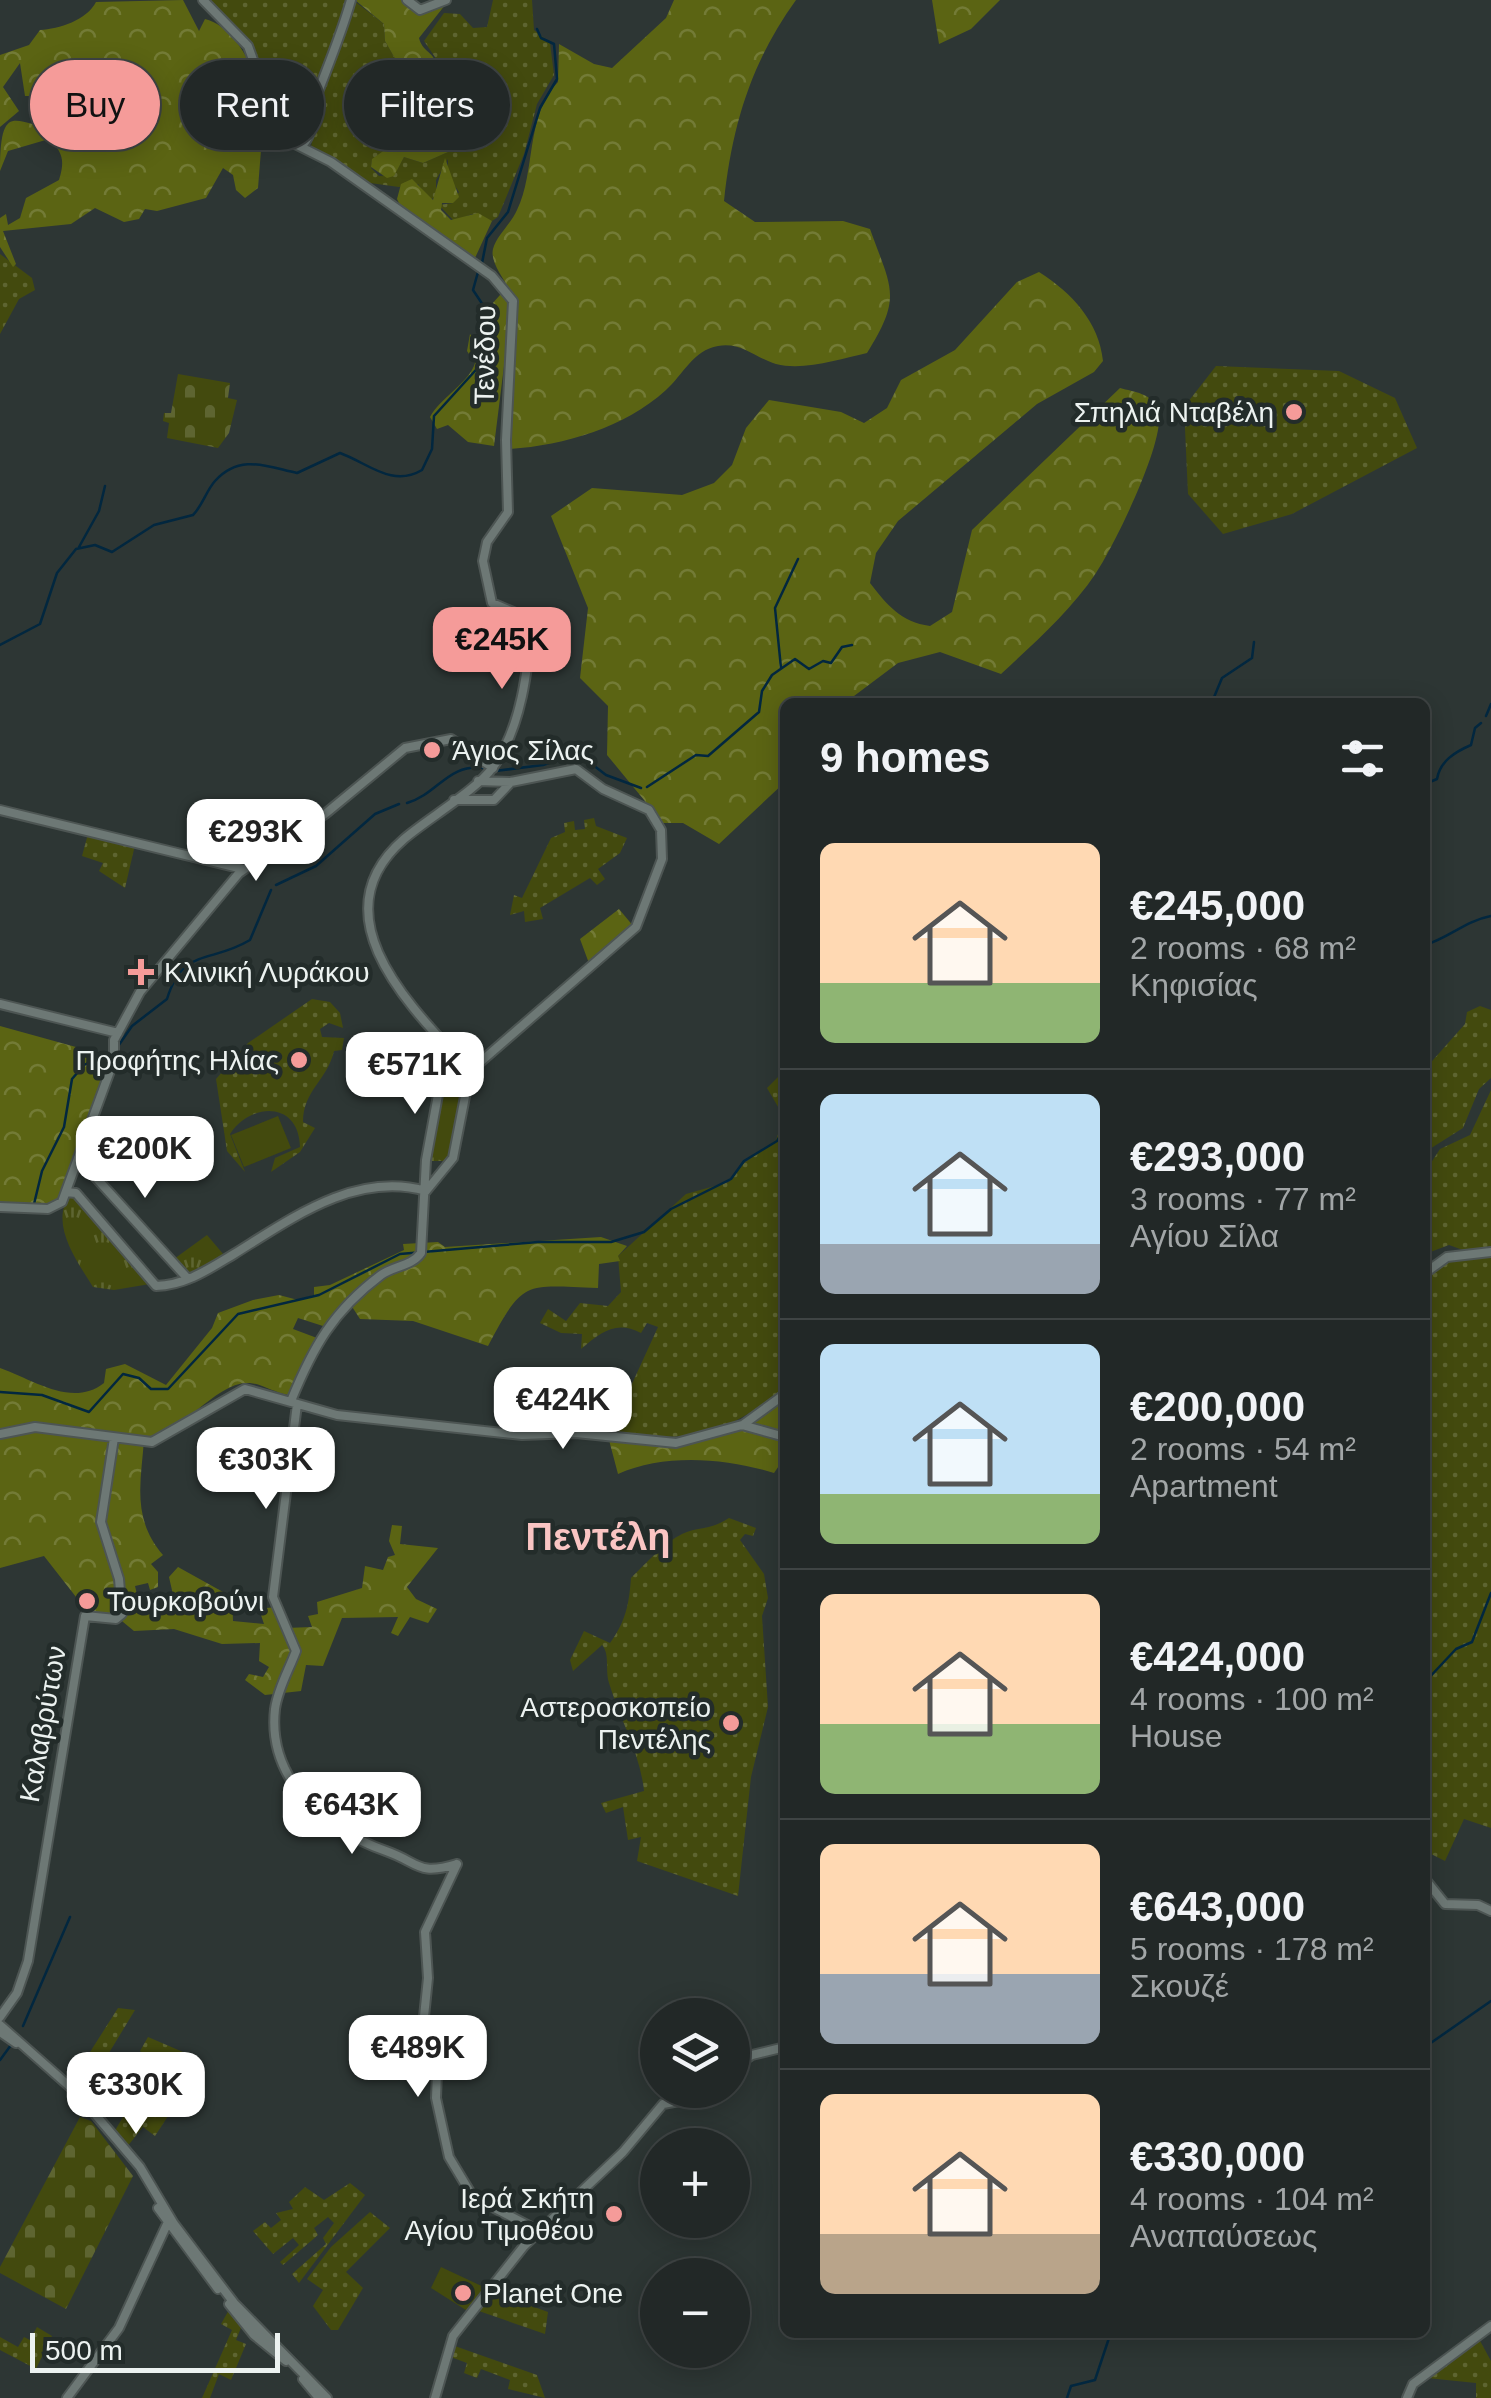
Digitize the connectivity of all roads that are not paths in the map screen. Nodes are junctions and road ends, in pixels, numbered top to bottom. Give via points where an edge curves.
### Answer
1 (203, 0) edge
2 (351, 0) edge
3 (407, 0) edge
4 (446, 0) edge
5 (253, 60) edge
6 (324, 81) edge
7 (311, 150) edge
8 (492, 769) junction
9 (478, 781) junction
10 (506, 781) junction
11 (453, 800) junction
12 (0, 810) edge
13 (243, 870) junction
14 (0, 1004) edge
15 (118, 1033) junction
16 (449, 1052) junction
17 (470, 1071) junction
18 (78, 1158) junction
19 (66, 1192) junction
20 (426, 1192) junction
21 (0, 1207) edge
22 (1491, 1252) edge
23 (1430, 1269) edge
24 (188, 1280) junction
25 (780, 1398) edge
26 (294, 1403) junction
27 (742, 1425) junction
28 (0, 1434) edge
29 (780, 1436) edge
30 (114, 1438) junction
31 (1430, 1886) edge
32 (1491, 1911) edge
33 (1, 2014) edge
34 (0, 2029) edge
35 (780, 2047) edge
36 (750, 2057) edge
37 (659, 2108) edge
38 (171, 2224) junction
39 (539, 2231) junction
40 (1491, 2326) edge
41 (70, 2398) edge
42 (319, 2398) edge
43 (327, 2398) edge
44 (435, 2398) edge
45 (1407, 2398) edge

1 - 5 street via 248,46
2 - 6 street
3 - 4 street via 420,10
7 - 8 street, Τενέδου via 511,294 508,512 487,542 483,565 492,603 532,620 515,727
8 - 9 street
8 - 10 street
8 - 13 street via 450,739 411,744
9 - 10 street
9 - 11 street
10 - 11 street via 490,800
10 - 17 street via 576,769 649,810 660,826 664,854 636,928
11 - 16 street via 394,849 368,900 385,973
12 - 13 street
13 - 15 street via 150,977
14 - 15 street
15 - 18 street via 114,1062
16 - 17 street
16 - 20 street via 426,1160
17 - 20 street via 454,1158
18 - 19 street
18 - 24 street
19 - 21 street via 56,1208
19 - 24 street via 76,1193 156,1286
20 - 24 street via 390,1184 350,1190
20 - 26 street via 421,1253 382,1274 334,1316
22 - 23 street via 1447,1257
25 - 27 street
26 - 27 street via 343,1416 653,1442 686,1442
26 - 30 street via 239,1389 162,1438
26 - 39 street via 273,1596 296,1651 275,1715 286,1768 308,1805 336,1828 414,1867 432,1872 457,1864 425,1932 422,2032 438,2076 449,2157 475,2200
27 - 29 street
28 - 30 street via 32,1426
30 - 33 street, Καλαβρύτων via 101,1522 122,1614 87,1614 28,1960
31 - 32 street via 1444,1904
34 - 38 street via 134,2166
34 - 38 street via 77,2093 140,2167
35 - 36 street
37 - 39 street
38 - 41 street via 118,2328
38 - 42 street via 254,2335
38 - 43 street via 256,2329
39 - 44 street via 453,2336
40 - 45 street via 1413,2384

